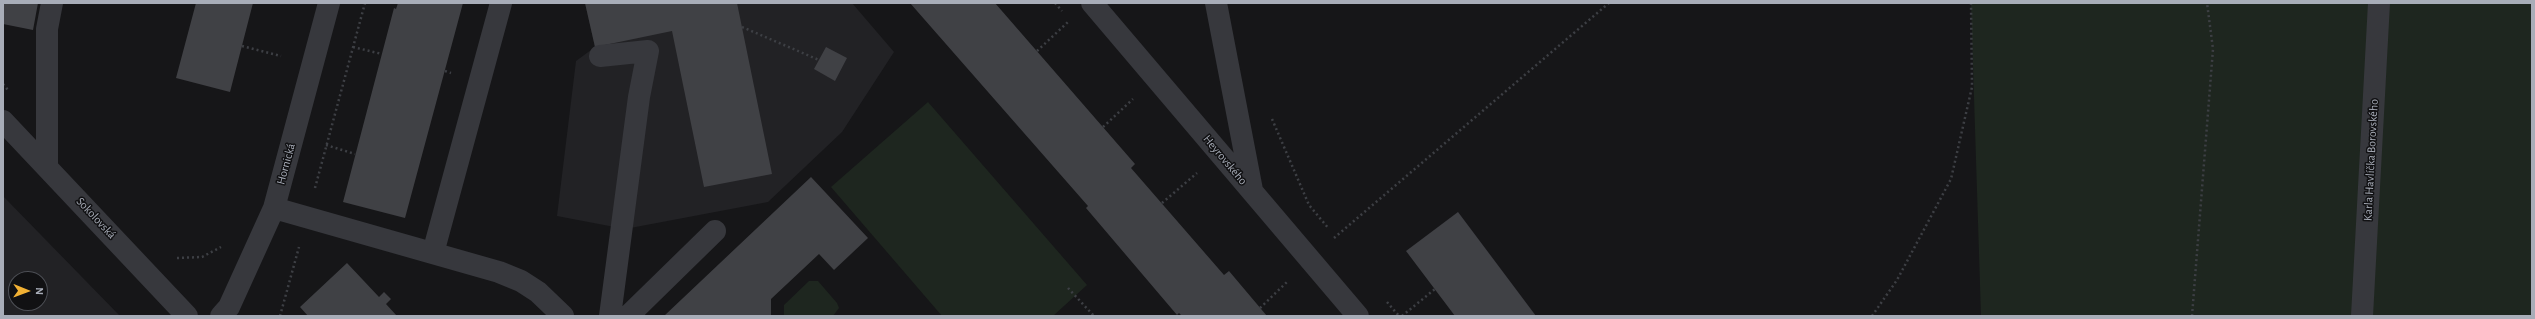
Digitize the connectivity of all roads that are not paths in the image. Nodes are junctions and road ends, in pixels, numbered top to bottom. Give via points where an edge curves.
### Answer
1 (52, 3) edge
2 (330, 3) edge
3 (501, 3) edge
4 (1092, 3) edge
5 (1216, 3) edge
6 (2379, 3) edge
7 (600, 56) dead end
8 (3, 121) edge
9 (47, 167) junction
10 (1253, 192) junction
11 (274, 208) junction
12 (716, 232) dead end
13 (433, 253) junction
14 (187, 316) edge
15 (221, 316) edge
16 (564, 316) edge
17 (610, 316) edge
18 (628, 316) edge
19 (1358, 316) edge
20 (2362, 316) edge

1 - 9 street via 47,29
2 - 11 street, Hornická
3 - 13 street
4 - 10 street, Heyrovského
5 - 10 street
6 - 20 street, Karla Havlíčka Borovského
7 - 17 street via 648,51
8 - 9 street, Sokolovská
9 - 14 street, Sokolovská
10 - 19 street, Heyrovského
11 - 13 street
11 - 15 street, Hornická via 230,307
12 - 18 street
13 - 16 street via 521,281 538,292

